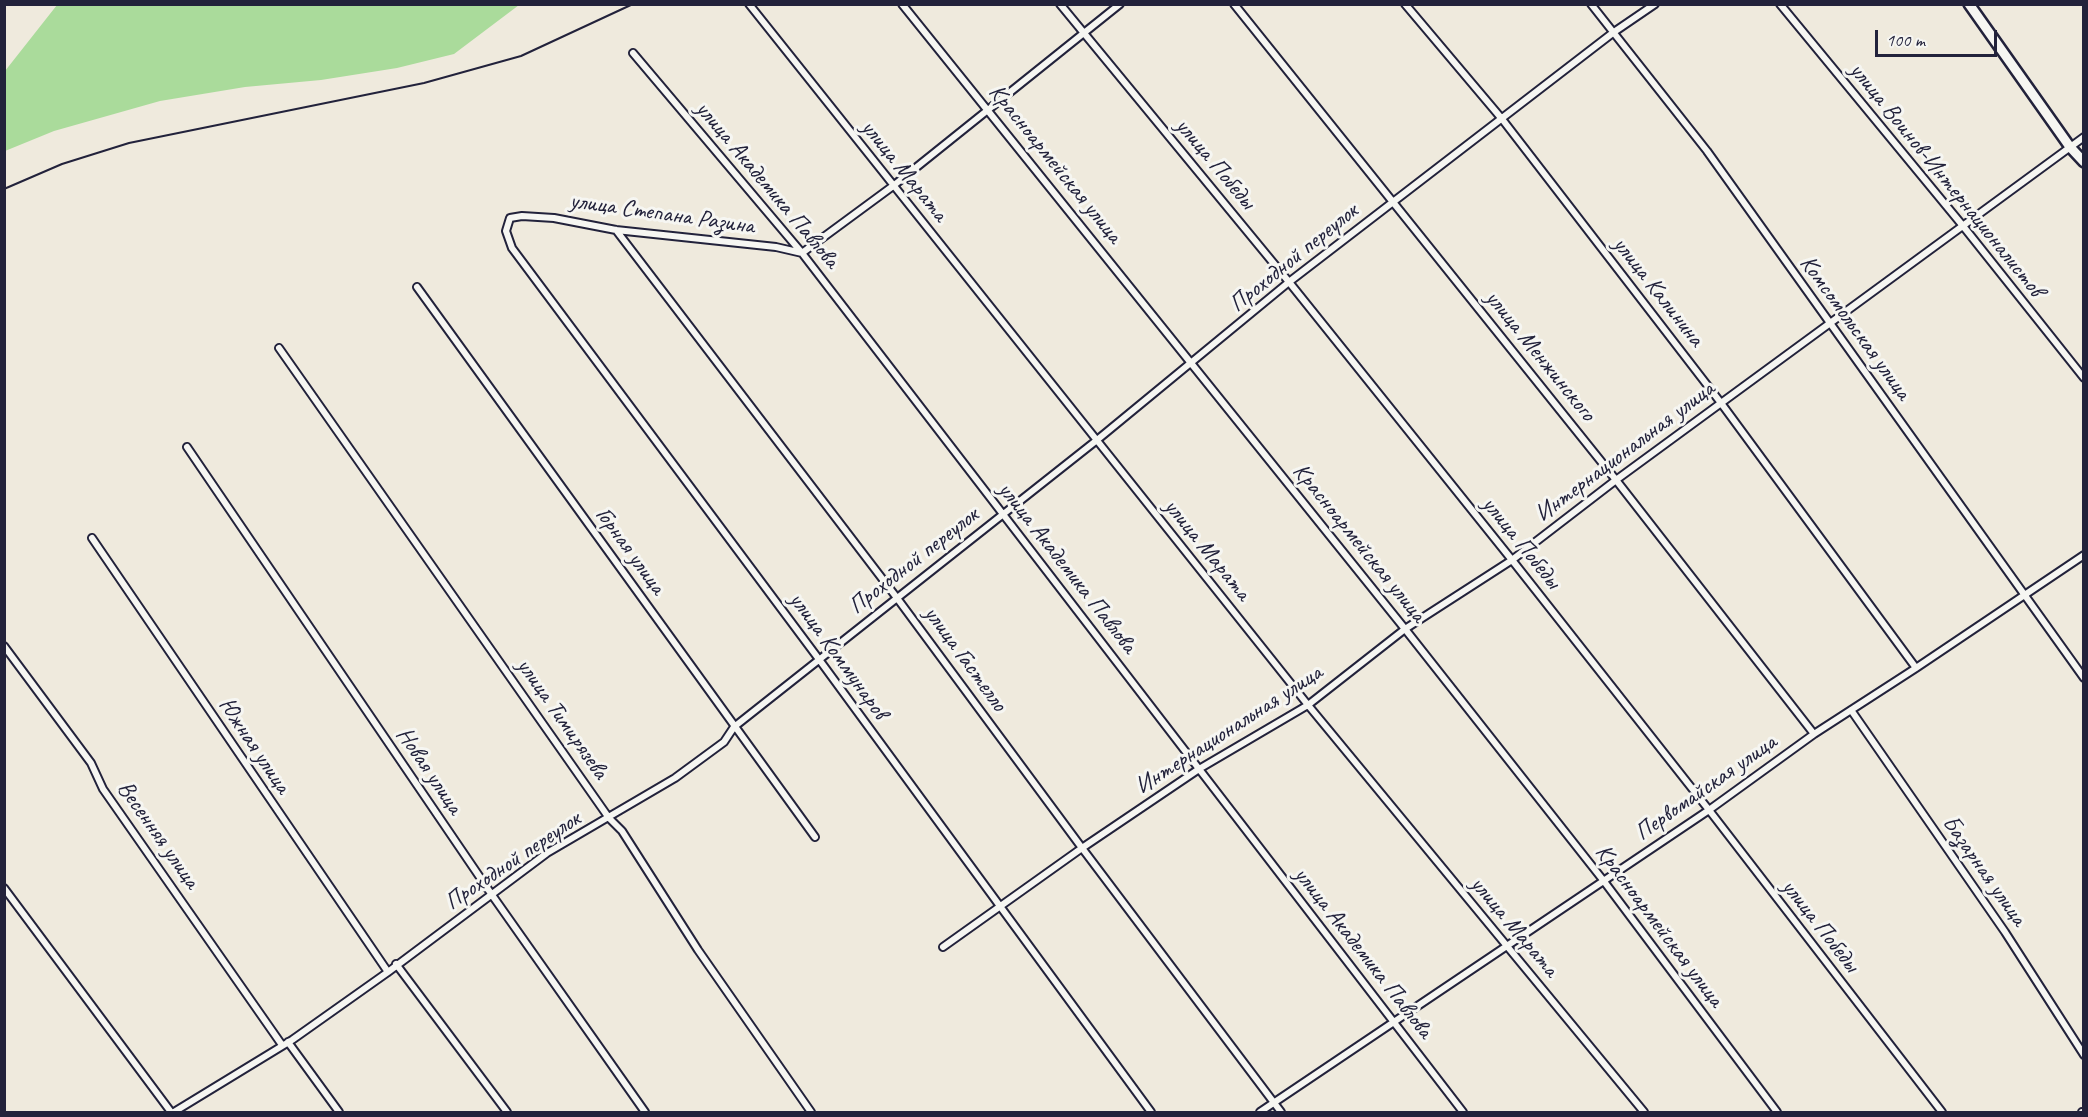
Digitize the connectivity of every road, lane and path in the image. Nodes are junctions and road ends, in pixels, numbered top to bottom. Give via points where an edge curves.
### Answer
1 (749, 4) edge
2 (902, 4) edge
3 (1060, 4) edge
4 (1120, 4) edge
5 (1234, 4) edge
6 (1405, 4) edge
7 (1592, 4) edge
8 (1655, 4) edge
9 (1779, 4) edge
10 (1969, 4) edge
11 (1614, 32) junction
12 (1084, 34) junction
13 (633, 53) dead end
14 (988, 110) junction
15 (1502, 119) junction
16 (2084, 137) edge
17 (2070, 147) junction
18 (2084, 162) edge
19 (892, 186) junction
20 (1393, 202) junction
21 (510, 218) joint
22 (1963, 226) junction
23 (616, 230) junction
24 (802, 253) junction
25 (1289, 282) junction
26 (417, 287) dead end
27 (1829, 323) junction
28 (279, 348) dead end
29 (1192, 364) junction
30 (2084, 378) edge
31 (1721, 403) junction
32 (1097, 440) junction
33 (187, 447) dead end
34 (1616, 480) junction
35 (1003, 515) junction
36 (92, 538) dead end
37 (2084, 555) edge
38 (1512, 560) junction
39 (2025, 594) junction
40 (897, 598) junction
41 (1406, 629) junction
42 (4, 646) edge
43 (818, 658) junction
44 (1916, 668) junction
45 (2084, 678) edge
46 (1308, 705) junction
47 (1851, 710) junction
48 (734, 727) junction
49 (1814, 734) junction
50 (1199, 769) junction
51 (1709, 810) junction
52 (609, 818) junction
53 (815, 837) dead end
54 (1082, 848) junction
55 (1603, 880) junction
56 (4, 888) edge
57 (492, 895) junction
58 (1000, 906) junction
59 (1506, 946) junction
60 (944, 947) dead end
61 (396, 964) junction
62 (388, 972) junction
63 (1394, 1022) junction
64 (285, 1044) junction
65 (2084, 1055) edge
66 (1274, 1103) junction
67 (172, 1113) edge
68 (339, 1113) edge
69 (507, 1113) edge
70 (645, 1113) edge
71 (811, 1113) edge
72 (1152, 1113) edge
73 (1260, 1113) edge
74 (1281, 1113) edge
75 (1463, 1113) edge
76 (1644, 1113) edge
77 (1777, 1113) edge
78 (1942, 1113) edge

1 - 19 street, улица Марата
2 - 14 street, Красноармейская улица
3 - 12 street, улица Победы
4 - 12 street
5 - 20 street, улица Менжинского
6 - 15 street, улица Калинина
7 - 11 street, Комсомольская улица
8 - 11 street, Проходной переулок
9 - 22 street, улица Воинов-Интернационалистов
10 - 17 main road
11 - 15 street, Проходной переулок
11 - 27 street, Комсомольская улица via 1707,151
12 - 14 street
12 - 25 street, улица Победы
13 - 24 street, улица Академика Павлова
14 - 19 street
14 - 29 street, Красноармейская улица
15 - 20 street, Проходной переулок
15 - 31 street, улица Калинина
16 - 17 street, Интернациональная улица
17 - 18 main road
17 - 22 street, Интернациональная улица
19 - 24 street
19 - 32 street, улица Марата
20 - 25 street, Проходной переулок
20 - 34 street, улица Менжинского
21 - 23 street, улица Степана Разина via 554,218
21 - 43 street, улица Коммунаров via 506,231 512,248
22 - 27 street, Интернациональная улица
22 - 30 street, улица Воинов-Интернационалистов
23 - 24 street, улица Степана Разина
23 - 40 street, улица Гастелло
24 - 35 street, улица Академика Павлова
25 - 29 street, Проходной переулок
25 - 38 street, улица Победы
26 - 48 street, Горная улица
27 - 31 street, Интернациональная улица
27 - 39 street, Комсомольская улица
28 - 52 street, улица Тимирязева
29 - 32 street, Проходной переулок
29 - 41 street, Красноармейская улица
31 - 34 street, Интернациональная улица
31 - 44 street, улица Калинина
32 - 35 street, Проходной переулок
32 - 46 street, улица Марата
33 - 57 street, Новая улица
34 - 38 street, Интернациональная улица
34 - 49 street, улица Менжинского
35 - 40 street, Проходной переулок
35 - 50 street, улица Академика Павлова
36 - 62 street, Южная улица
37 - 39 street, Первомайская улица
38 - 41 street, Интернациональная улица
38 - 51 street, улица Победы
39 - 44 street, Первомайская улица
39 - 45 street, Комсомольская улица
40 - 43 street, Проходной переулок
40 - 54 street, улица Гастелло
41 - 46 street, Интернациональная улица
41 - 55 street, Красноармейская улица
42 - 64 street, Весенняя улица via 91,763 103,789
43 - 48 street, Проходной переулок
43 - 58 street, улица Коммунаров
44 - 47 street, Первомайская улица
46 - 50 street, Интернациональная улица
46 - 59 street, улица Марата
47 - 49 street, Первомайская улица
47 - 65 street, Базарная улица via 2005,932
48 - 52 street, Проходной переулок via 724,742 675,778
48 - 53 street, Горная улица
49 - 51 street, Первомайская улица
50 - 54 street, Интернациональная улица
50 - 63 street, улица Академика Павлова
51 - 55 street, Первомайская улица
51 - 78 street, улица Победы
52 - 57 street, Проходной переулок via 547,853
52 - 71 street, улица Тимирязева via 622,831 698,950
54 - 58 street, Интернациональная улица
54 - 66 street, улица Гастелло
55 - 59 street, Первомайская улица
55 - 77 street, Красноармейская улица
56 - 67 street
57 - 61 street, Проходной переулок
57 - 70 street, Новая улица
58 - 60 street, Интернациональная улица
58 - 72 street, улица Коммунаров
59 - 63 street, Первомайская улица
59 - 76 street, улица Марата
61 - 62 street, Проходной переулок
61 - 69 street
62 - 64 street, Проходной переулок
63 - 66 street, Первомайская улица
63 - 75 street, улица Академика Павлова
64 - 67 street, Проходной переулок
64 - 68 street, Весенняя улица
66 - 73 street, Первомайская улица
66 - 74 street, улица Гастелло

